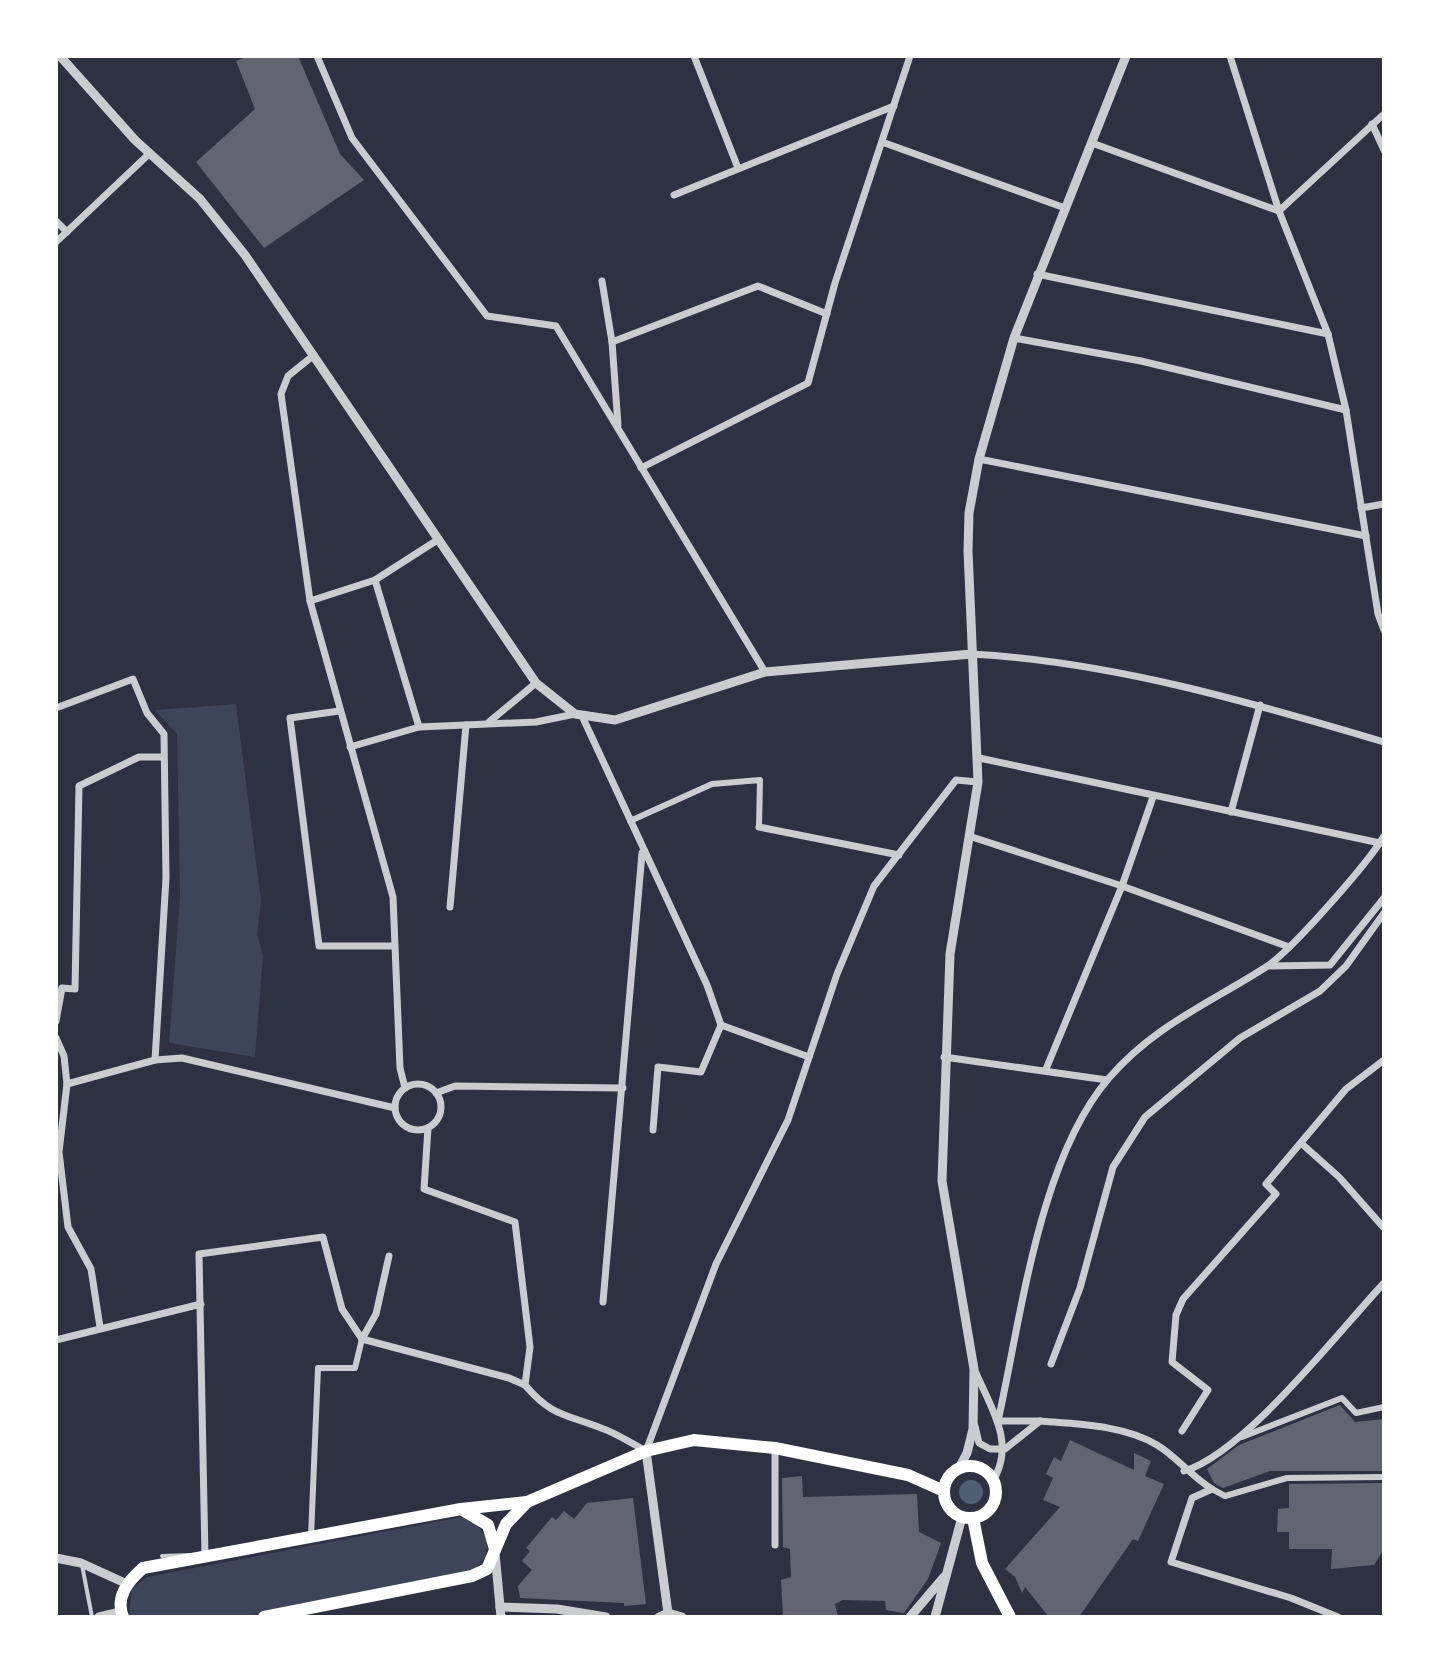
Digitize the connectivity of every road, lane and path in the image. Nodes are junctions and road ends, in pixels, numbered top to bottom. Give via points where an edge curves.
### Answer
1 (60, 56) edge
2 (317, 56) edge
3 (694, 56) edge
4 (910, 56) edge
5 (1126, 56) edge
6 (1230, 56) edge
7 (894, 106) junction
8 (1384, 114) edge
9 (1372, 124) junction
10 (882, 142) junction
11 (1092, 143) junction
12 (1384, 150) edge
13 (150, 153) junction
14 (738, 168) junction
15 (674, 195) dead end
16 (1065, 208) junction
17 (1279, 211) junction
18 (56, 221) edge
19 (67, 232) junction
20 (56, 242) edge
21 (1037, 274) junction
22 (602, 281) dead end
23 (827, 314) junction
24 (1328, 334) junction
25 (1014, 338) junction
26 (612, 342) junction
27 (314, 355) junction
28 (1346, 410) junction
29 (619, 430) junction
30 (979, 459) junction
31 (641, 468) junction
32 (1384, 504) edge
33 (1361, 508) junction
34 (1366, 536) junction
35 (439, 539) junction
36 (375, 580) junction
37 (310, 601) junction
38 (1384, 630) edge
39 (972, 654) junction
40 (765, 672) junction
41 (536, 683) junction
42 (1260, 705) junction
43 (56, 708) edge
44 (339, 711) junction
45 (578, 715) junction
46 (488, 723) junction
47 (466, 725) junction
48 (419, 727) junction
49 (1384, 742) edge
50 (350, 747) junction
51 (163, 757) junction
52 (979, 758) junction
53 (978, 782) junction
54 (1153, 797) junction
55 (1231, 812) junction
56 (630, 821) junction
57 (759, 827) joint
58 (972, 837) junction
59 (1382, 840) edge
60 (643, 851) junction
61 (899, 855) junction
62 (1122, 886) junction
63 (1384, 898) edge
64 (450, 907) dead end
65 (1384, 913) edge
66 (394, 946) junction
67 (1289, 947) junction
68 (1269, 966) junction
69 (56, 1021) edge
70 (721, 1025) junction
71 (56, 1038) edge
72 (809, 1057) junction
73 (944, 1057) junction
74 (155, 1060) junction
75 (1384, 1060) edge
76 (1046, 1069) junction
77 (1107, 1080) junction
78 (67, 1084) junction
79 (405, 1088) junction
80 (623, 1088) junction
81 (436, 1093) junction
82 (395, 1108) junction
83 (428, 1128) junction
84 (653, 1130) dead end
85 (1302, 1144) junction
86 (58, 1152) edge
87 (1384, 1228) edge
88 (389, 1256) dead end
89 (1384, 1283) edge
90 (603, 1302) dead end
91 (201, 1304) junction
92 (100, 1327) junction
93 (362, 1339) junction
94 (56, 1340) edge
95 (1051, 1364) dead end
96 (974, 1369) junction
97 (525, 1385) junction
98 (1384, 1407) edge
99 (973, 1411) junction
100 (998, 1421) junction
101 (1040, 1421) junction
102 (1182, 1431) dead end
103 (1242, 1437) junction
104 (775, 1448) junction
105 (1005, 1449) junction
106 (646, 1451) junction
107 (959, 1468) junction
108 (1184, 1471) junction
109 (1384, 1477) edge
110 (994, 1479) junction
111 (1212, 1489) junction
112 (944, 1491) junction
113 (527, 1502) junction
114 (461, 1509) junction
115 (967, 1518) junction
116 (311, 1537) junction
117 (775, 1545) dead end
118 (495, 1549) junction
119 (162, 1556) dead end
120 (205, 1557) junction
121 (56, 1558) edge
122 (81, 1563) junction
123 (946, 1574) junction
124 (125, 1583) junction
125 (501, 1612) edge
126 (122, 1615) edge
127 (663, 1615) edge
128 (1333, 1616) edge
129 (92, 1617) edge
130 (99, 1617) edge
131 (264, 1617) edge
132 (606, 1617) edge
133 (682, 1617) edge
134 (910, 1617) edge
135 (935, 1617) edge
136 (1010, 1617) edge

1 - 13 street
2 - 29 street via 352,138 487,316 556,326
3 - 14 street
4 - 7 street
5 - 11 street
6 - 17 street
7 - 10 street
7 - 14 street
8 - 9 street
9 - 12 street
9 - 17 street
10 - 16 street
10 - 23 street
11 - 16 street
11 - 17 street
13 - 19 street
13 - 27 street via 200,199
14 - 15 street
16 - 21 street
17 - 24 street
18 - 19 street
19 - 20 street
21 - 24 street
21 - 25 street
22 - 26 street
23 - 26 street via 758,286
23 - 31 street via 808,383
24 - 28 street
25 - 28 street via 1141,361
25 - 30 street
26 - 29 street
27 - 35 street
27 - 37 street via 288,376 281,394
28 - 33 street
29 - 31 street
30 - 34 street
30 - 39 street via 969,513
31 - 40 street
32 - 33 street
33 - 34 street
34 - 38 street
35 - 36 street
35 - 41 street
36 - 37 street
36 - 48 street
37 - 44 street
39 - 40 street
39 - 42 street via 1043,658
39 - 52 street
40 - 45 street via 615,720
41 - 45 street
41 - 46 street
42 - 49 street
42 - 55 street
43 - 51 street via 133,679 147,713 164,734
44 - 50 street
44 - 66 street via 290,718 319,946
45 - 46 street
45 - 56 street
46 - 47 street
47 - 48 street
47 - 64 street
48 - 50 street
50 - 66 street via 393,897
51 - 69 street via 139,757 79,786 75,989 62,988
51 - 74 street via 166,878
52 - 53 street
52 - 54 street
53 - 58 street
53 - 61 street via 956,780
54 - 55 street
54 - 62 street
55 - 59 street
56 - 57 street via 712,784 760,780
56 - 60 street
57 - 61 street
58 - 62 street
58 - 73 street via 950,954
59 - 67 street
60 - 70 street
60 - 80 street
61 - 72 street via 874,886
62 - 67 street
62 - 76 street
63 - 68 street via 1330,965
65 - 95 street via 1346,966 1320,991 1240,1038 1145,1117 1113,1167 1080,1288
66 - 79 street
67 - 68 street
68 - 77 street via 1188,1010
70 - 72 street
70 - 84 street via 701,1072 658,1067
71 - 78 street
72 - 106 street via 788,1120 716,1264
73 - 76 street
73 - 96 street via 942,1181
74 - 78 street
74 - 82 street via 182,1058
75 - 85 street via 1346,1089
76 - 77 street
77 - 100 street via 1078,1121 1054,1181
78 - 86 street
79 - 81 street via 425,1085
79 - 82 street
80 - 81 street via 455,1086
80 - 90 street
81 - 83 street via 441,1113
82 - 83 street via 406,1127
83 - 97 street via 424,1189 515,1222 530,1347
85 - 87 street
85 - 102 street via 1266,1184 1276,1194 1183,1299 1176,1315 1172,1362 1208,1390
86 - 92 street via 68,1227 91,1269
88 - 93 street via 376,1314
89 - 103 street
91 - 92 street
91 - 93 street via 199,1254 323,1237 342,1309
91 - 120 street
92 - 94 street
93 - 97 street
93 - 116 street via 355,1368 318,1368
96 - 99 street
96 - 100 street
97 - 106 street via 556,1415 602,1428
98 - 103 street via 1356,1413 1342,1398
99 - 105 street via 979,1443
99 - 107 street via 967,1453
100 - 101 street
100 - 105 street
101 - 105 street
101 - 108 street via 1133,1436 1158,1446
103 - 108 street via 1203,1465
104 - 106 main road via 694,1440
104 - 112 main road via 908,1475
104 - 117 street
105 - 110 street
106 - 113 main road
106 - 127 street
107 - 110 main road via 982,1468
107 - 112 main road via 948,1477
108 - 111 street
109 - 111 street via 1287,1478 1225,1496
110 - 115 main road via 993,1506
111 - 128 street via 1192,1498 1171,1562
112 - 115 main road via 949,1507
113 - 114 main road
113 - 118 main road via 506,1524
114 - 116 main road
114 - 118 main road via 488,1525
115 - 123 street
115 - 136 main road via 982,1563
116 - 120 main road
118 - 125 street
118 - 131 main road via 487,1569 472,1576
119 - 120 lane
120 - 124 main road via 143,1568
121 - 122 street
122 - 124 street
122 - 129 lane
123 - 134 street
123 - 135 street
124 - 126 main road
125 - 132 street via 557,1609
126 - 130 street
127 - 133 street

